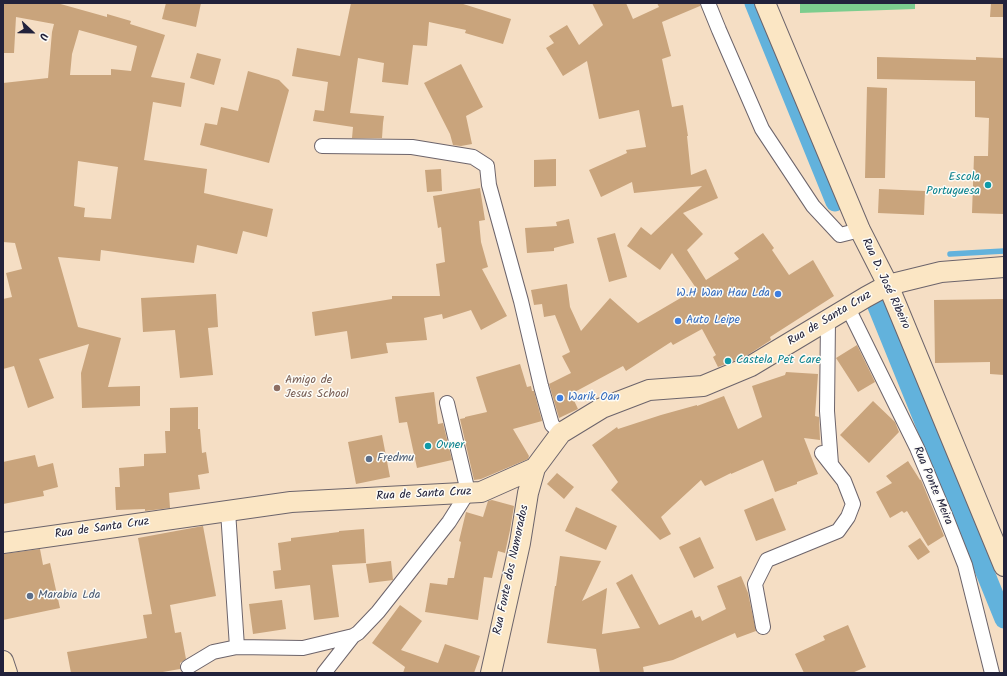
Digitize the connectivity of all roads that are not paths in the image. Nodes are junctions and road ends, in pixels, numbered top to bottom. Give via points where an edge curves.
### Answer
1 (708, 3) edge
2 (765, 3) edge
3 (322, 146) dead end
4 (860, 230) junction
5 (1004, 267) edge
6 (888, 285) junction
7 (848, 308) junction
8 (828, 320) junction
9 (447, 403) dead end
10 (561, 433) junction
11 (822, 453) dead end
12 (831, 464) junction
13 (535, 468) junction
14 (468, 492) junction
15 (228, 511) junction
16 (3, 543) edge
17 (1004, 566) edge
18 (763, 627) dead end
19 (353, 636) junction
20 (237, 647) junction
21 (188, 668) dead end
22 (324, 673) edge
23 (491, 673) edge
24 (992, 673) edge

1 - 4 street via 766,136 813,206 840,235
2 - 4 street, Rua D. José Ribeiro
3 - 10 street via 412,147 474,157 487,166 489,185 541,386 552,425
4 - 6 street, Rua D. José Ribeiro
5 - 6 street, Rua de Santa Cruz via 941,272
6 - 7 street, Rua de Santa Cruz
6 - 17 street, Rua D. José Ribeiro
7 - 8 street, Rua de Santa Cruz
7 - 24 street, Rua Ponte Meira via 916,448 949,524 965,565
8 - 10 street, Rua de Santa Cruz via 751,366 703,386 649,390 602,408
8 - 12 street
9 - 14 street
10 - 13 street, Rua de Santa Cruz
11 - 12 street
12 - 18 street via 844,481 853,504 848,517 838,530 767,560 755,584
13 - 14 street, Rua de Santa Cruz via 481,492
13 - 23 street, Rua Fonte dos Namorados
14 - 15 street, Rua de Santa Cruz via 291,502
14 - 19 street via 449,522 378,612
15 - 16 street, Rua de Santa Cruz
15 - 20 street
19 - 20 street via 303,648
19 - 22 street
20 - 21 street via 214,652

